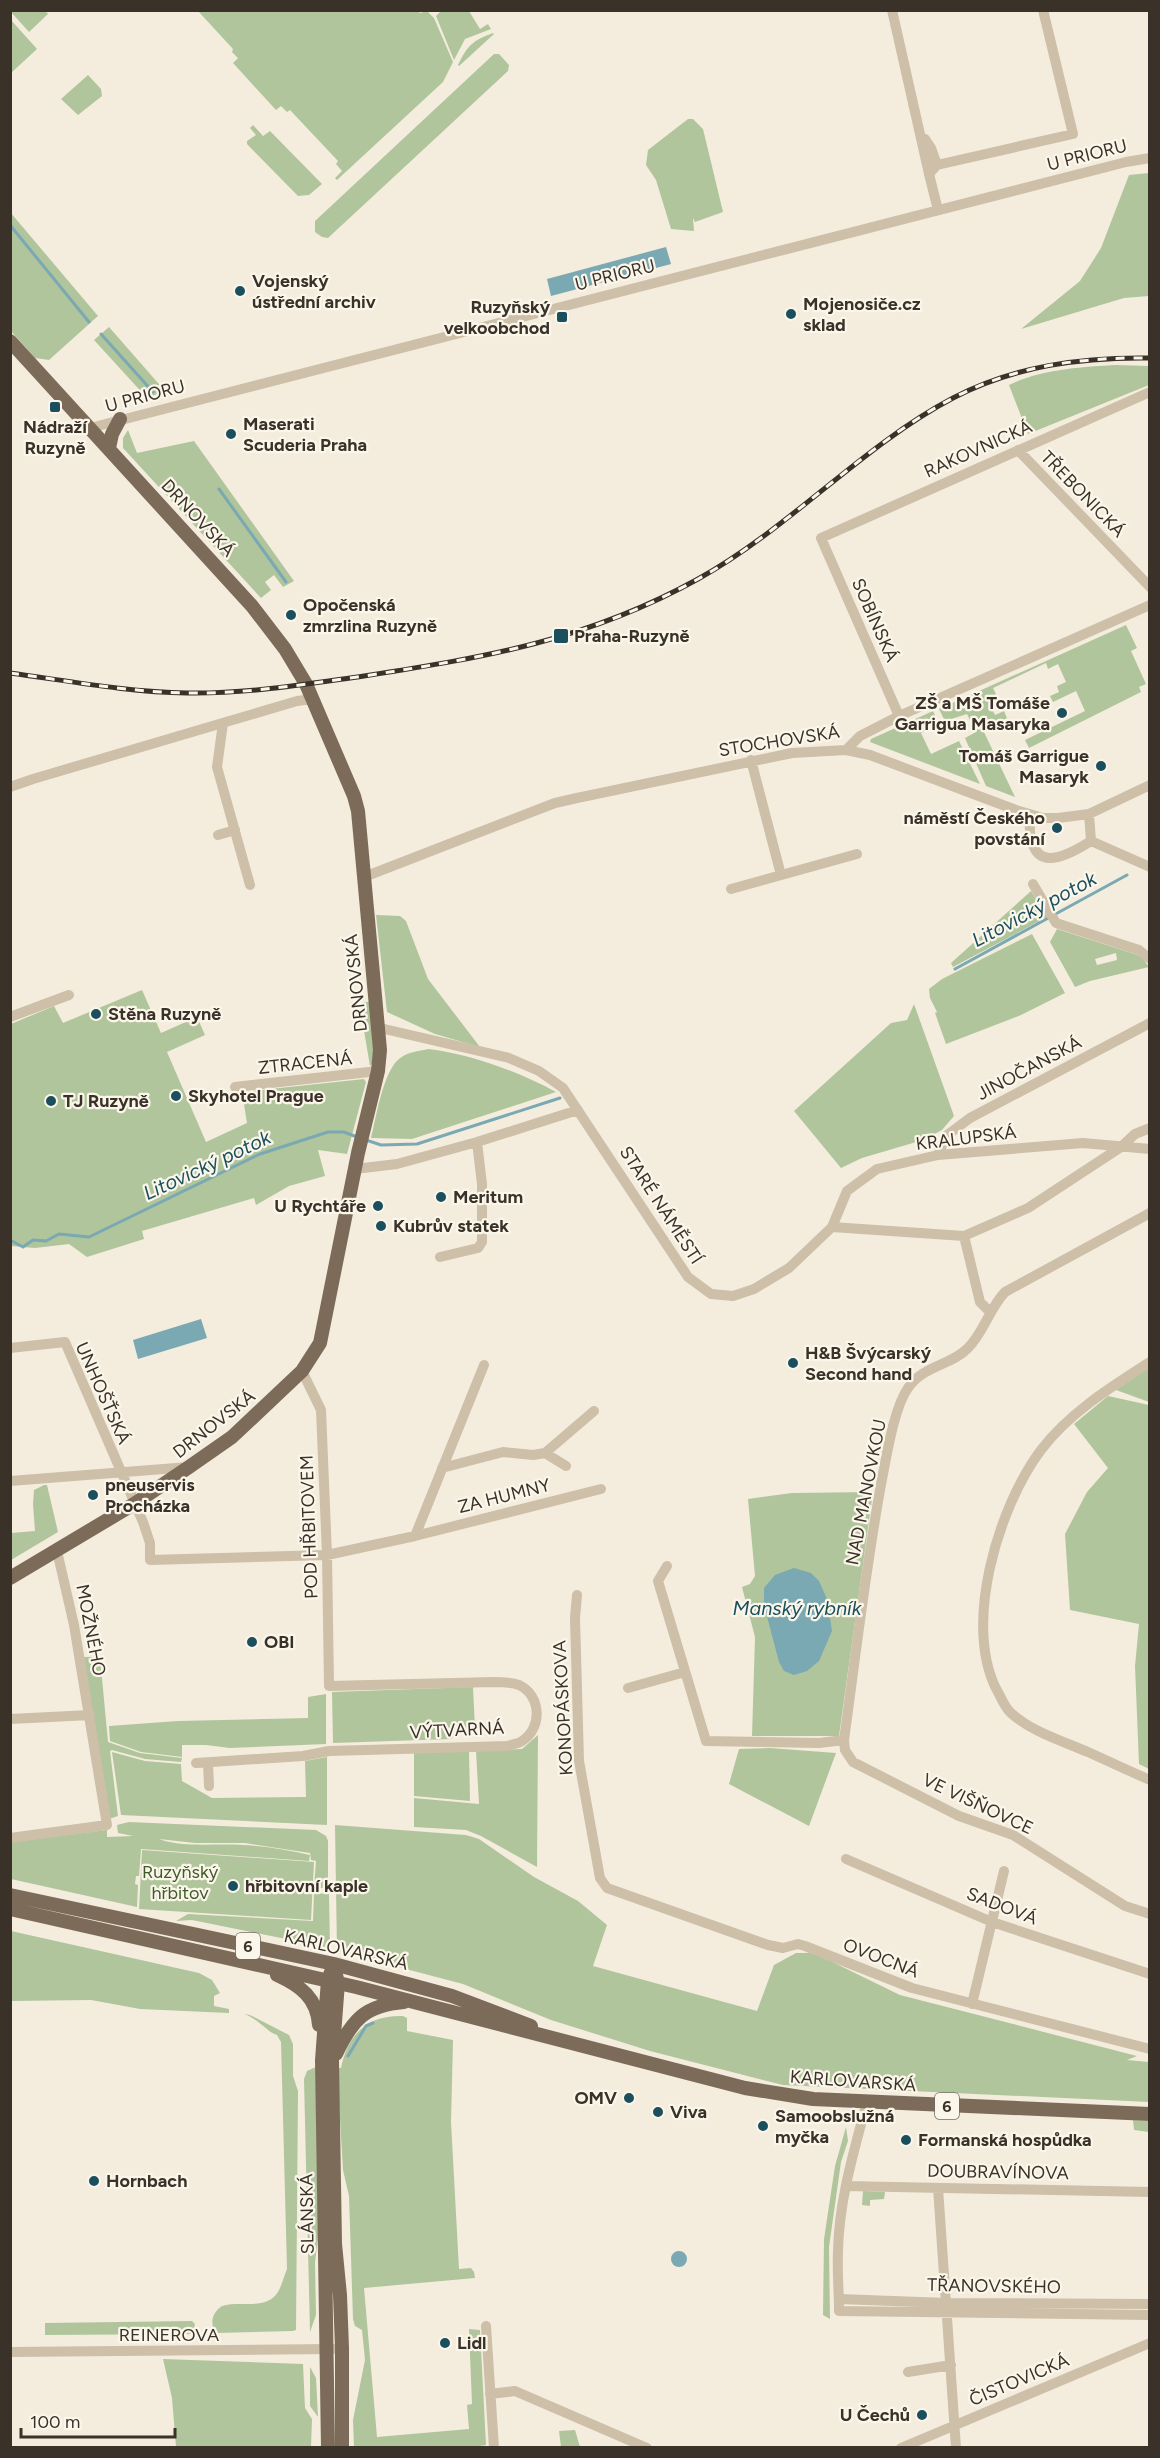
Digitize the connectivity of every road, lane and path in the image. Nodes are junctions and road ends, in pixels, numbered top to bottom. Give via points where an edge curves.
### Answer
1 (892, 10) edge
2 (1044, 10) edge
3 (1149, 158) edge
4 (933, 170) junction
5 (938, 210) junction
6 (10, 341) edge
7 (1149, 392) edge
8 (120, 419) junction
9 (90, 428) junction
10 (109, 448) junction
11 (1018, 450) junction
12 (820, 538) joint
13 (1149, 587) edge
14 (1149, 605) edge
15 (313, 699) junction
16 (899, 716) junction
17 (223, 723) junction
18 (846, 750) junction
19 (752, 760) junction
20 (1149, 785) edge
21 (10, 787) edge
22 (1089, 814) junction
23 (1031, 815) junction
24 (235, 831) junction
25 (218, 835) dead end
26 (1091, 841) junction
27 (857, 854) dead end
28 (1149, 867) edge
29 (781, 875) junction
30 (364, 877) junction
31 (1033, 884) dead end
32 (250, 885) dead end
33 (731, 890) dead end
34 (1149, 959) edge
35 (69, 995) dead end
36 (10, 1017) edge
37 (1149, 1023) edge
38 (380, 1029) junction
39 (378, 1071) junction
40 (235, 1087) dead end
41 (578, 1110) junction
42 (1149, 1128) edge
43 (477, 1142) junction
44 (1122, 1147) junction
45 (1149, 1149) edge
46 (938, 1155) junction
47 (355, 1169) junction
48 (1149, 1213) edge
49 (832, 1227) junction
50 (964, 1236) junction
51 (441, 1257) dead end
52 (733, 1296) joint
53 (990, 1312) junction
54 (10, 1348) edge
55 (1149, 1362) edge
56 (484, 1365) dead end
57 (302, 1371) junction
58 (594, 1411) dead end
59 (545, 1453) junction
60 (566, 1466) dead end
61 (189, 1467) junction
62 (442, 1468) junction
63 (120, 1472) junction
64 (10, 1481) edge
65 (601, 1489) dead end
66 (134, 1504) junction
67 (415, 1536) junction
68 (57, 1551) junction
69 (327, 1555) junction
70 (667, 1566) dead end
71 (10, 1578) edge
72 (577, 1595) dead end
73 (685, 1672) junction
74 (329, 1686) joint
75 (628, 1688) dead end
76 (90, 1715) junction
77 (10, 1719) edge
78 (844, 1740) junction
79 (196, 1763) dead end
80 (208, 1763) junction
81 (1149, 1780) edge
82 (209, 1786) dead end
83 (10, 1838) edge
84 (846, 1859) dead end
85 (1004, 1871) dead end
86 (607, 1888) joint
87 (10, 1895) edge
88 (10, 1909) edge
89 (1149, 1914) edge
90 (992, 1922) junction
91 (250, 1962) junction
92 (334, 1964) junction
93 (1149, 1974) edge
94 (333, 1982) junction
95 (411, 2002) junction
96 (972, 2004) junction
97 (561, 2039) junction
98 (1149, 2049) edge
99 (327, 2061) junction
100 (867, 2102) junction
101 (1149, 2114) edge
102 (846, 2186) junction
103 (938, 2188) junction
104 (1149, 2192) edge
105 (839, 2299) junction
106 (1149, 2304) edge
107 (947, 2308) junction
108 (1149, 2315) edge
109 (486, 2326) dead end
110 (1149, 2343) edge
111 (342, 2348) junction
112 (327, 2350) junction
113 (10, 2352) edge
114 (951, 2365) junction
115 (908, 2372) dead end
116 (490, 2394) junction
117 (955, 2425) junction
118 (328, 2448) edge
119 (342, 2448) edge
120 (494, 2448) edge
121 (647, 2448) edge
122 (901, 2448) edge
123 (956, 2448) edge

1 - 4 street via 921,134 931,148
2 - 4 street via 1073,134
3 - 5 street, U PRIORU
4 - 5 street
5 - 8 street, U PRIORU
6 - 9 main road, DRNOVSKÁ
7 - 11 street, RAKOVNICKÁ
8 - 9 street, U PRIORU
8 - 10 main road
9 - 10 main road, DRNOVSKÁ
10 - 15 main road, DRNOVSKÁ via 252,606 285,649
11 - 12 street, RAKOVNICKÁ
11 - 13 street, TŘEBONICKÁ
12 - 16 street, SOBÍNSKÁ
14 - 16 street, STOCHOVSKÁ
15 - 17 street
15 - 30 main road, DRNOVSKÁ via 356,803
16 - 18 street, STOCHOVSKÁ via 861,736
17 - 21 street
17 - 24 street via 217,766
18 - 19 street, STOCHOVSKÁ
18 - 23 street via 885,760
19 - 29 street
19 - 30 street, STOCHOVSKÁ via 555,803
20 - 22 street
22 - 23 street via 1058,818
22 - 26 street
23 - 26 street via 1030,840 1042,856 1063,855
24 - 25 street
24 - 32 street
26 - 28 street
27 - 29 street
29 - 33 street
30 - 38 main road, DRNOVSKÁ
31 - 34 street via 1056,923 1139,950
35 - 36 street
37 - 46 street, JINOČANSKÁ via 970,1118 946,1136
38 - 39 main road, DRNOVSKÁ
38 - 41 street, STARÉ NÁMĚSTÍ via 509,1058 539,1071 563,1088
39 - 40 street, ZTRACENÁ
39 - 47 main road, DRNOVSKÁ
41 - 43 street
41 - 52 street, STARÉ NÁMĚSTÍ via 688,1277 711,1294
42 - 44 street via 1135,1134
43 - 47 street via 397,1164
43 - 51 street via 482,1242 478,1248
44 - 45 street, KRALUPSKÁ
44 - 46 street, KRALUPSKÁ via 1083,1143
44 - 50 street via 1028,1208
46 - 49 street, KRALUPSKÁ via 877,1169 847,1191
47 - 57 main road, DRNOVSKÁ via 320,1343
48 - 53 street, NAD MANOVKOU via 1005,1292
49 - 50 street
49 - 52 street, KRALUPSKÁ via 789,1269
50 - 53 street via 980,1302
53 - 78 street, NAD MANOVKOU via 967,1350 919,1375 902,1398 876,1513
54 - 63 street, UNHOŠŤSKÁ via 65,1342
55 - 81 street via 1094,1399 1041,1450 1017,1487 999,1531 984,1612 988,1671 1009,1713 1038,1731
56 - 62 street, ZA HUMNY
57 - 61 main road, DRNOVSKÁ via 232,1437
57 - 69 street, POD HŘBITOVEM via 321,1410
58 - 59 street
59 - 60 street
59 - 62 street via 503,1452
61 - 63 street
61 - 66 main road, DRNOVSKÁ
62 - 67 street, ZA HUMNY
63 - 64 street
63 - 66 street
65 - 67 street, ZA HUMNY
66 - 68 main road, DRNOVSKÁ
66 - 69 street, ZA HUMNY via 150,1543 150,1560
67 - 69 street, ZA HUMNY
68 - 71 main road, DRNOVSKÁ
68 - 76 street, MOŽNÉHO
69 - 74 street, POD HŘBITOVEM
70 - 73 street via 658,1581
72 - 86 street, KONOPÁSKOVA via 579,1761 600,1878
73 - 75 street
73 - 78 street via 706,1741
74 - 80 street, VÝTVARNÁ via 518,1684 528,1691 537,1714 533,1729 522,1741 508,1746 329,1751
76 - 77 street
76 - 83 street, MOŽNÉHO via 107,1825
78 - 89 street, VE VIŠŇOVCE via 853,1762 959,1816 1013,1835 1125,1905
79 - 80 street, VÝTVARNÁ
80 - 82 street
84 - 90 street, SADOVÁ
85 - 90 street
86 - 96 street, OVOCNÁ via 768,1945 806,1946 912,1988
87 - 92 main road, KARLOVARSKÁ / 6
88 - 91 main road, KARLOVARSKÁ / 6
90 - 93 street, SADOVÁ
90 - 96 street
91 - 94 main road, KARLOVARSKÁ / 6
91 - 99 main road via 294,1982 312,2000
92 - 94 main road, SLÁNSKÁ
92 - 97 main road, KARLOVARSKÁ / 6 via 462,1999
94 - 95 main road, KARLOVARSKÁ / 6
94 - 99 main road, SLÁNSKÁ
95 - 97 main road, KARLOVARSKÁ / 6
95 - 99 main road via 385,2005 361,2015
96 - 98 street, OVOCNÁ
97 - 100 main road, KARLOVARSKÁ / 6 via 744,2088 813,2099
99 - 111 main road, SLÁNSKÁ
99 - 112 main road, SLÁNSKÁ
100 - 101 main road, KARLOVARSKÁ / 6
100 - 102 street
102 - 103 street, DOUBRAVÍNOVA
102 - 105 street via 838,2252
103 - 104 street, DOUBRAVÍNOVA
103 - 107 street
105 - 107 street, TŘANOVSKÉHO
105 - 107 street, TŘANOVSKÉHO via 839,2312
106 - 107 street, TŘANOVSKÉHO
107 - 108 street, TŘANOVSKÉHO
107 - 114 street
109 - 116 street
110 - 117 street, ČISTOVICKÁ
111 - 112 street, REINEROVA
111 - 119 main road, SLÁNSKÁ
112 - 113 street, REINEROVA
112 - 118 main road, SLÁNSKÁ
114 - 115 street
114 - 117 street
116 - 120 street
116 - 121 street via 514,2391
117 - 122 street, ČISTOVICKÁ
117 - 123 street

